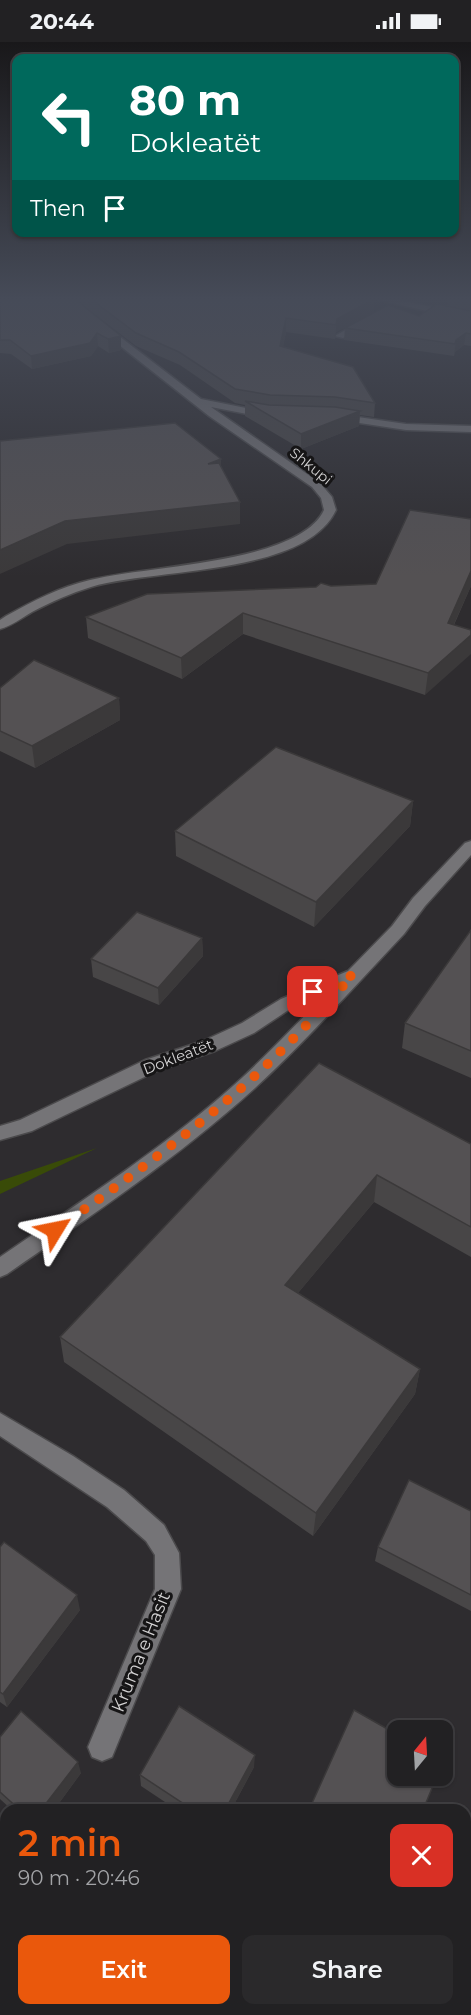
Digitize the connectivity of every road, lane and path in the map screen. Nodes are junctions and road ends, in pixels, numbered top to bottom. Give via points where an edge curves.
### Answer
1 (185, 392) edge
2 (196, 401) junction
3 (278, 416) edge
4 (325, 417) edge
5 (471, 418) edge
6 (445, 429) junction
7 (471, 429) edge
8 (0, 625) edge
9 (471, 846) edge
10 (353, 975) junction
11 (0, 1133) edge
12 (0, 1268) edge
13 (0, 1424) edge
14 (102, 1747) dead end

1 - 2 street, Shkupi
2 - 3 street
2 - 8 street, Shkupi via 316,485 330,510 324,522 292,545 262,554 91,583 32,606
4 - 6 street
5 - 6 street
6 - 7 street
9 - 10 street
10 - 11 street, Dokleatët via 287,1003 248,1028 209,1046 152,1065 25,1126
10 - 12 street via 298,1034 191,1130
13 - 14 street, Kruma e Hasit via 119,1501 154,1532 165,1548 170,1566 168,1589

